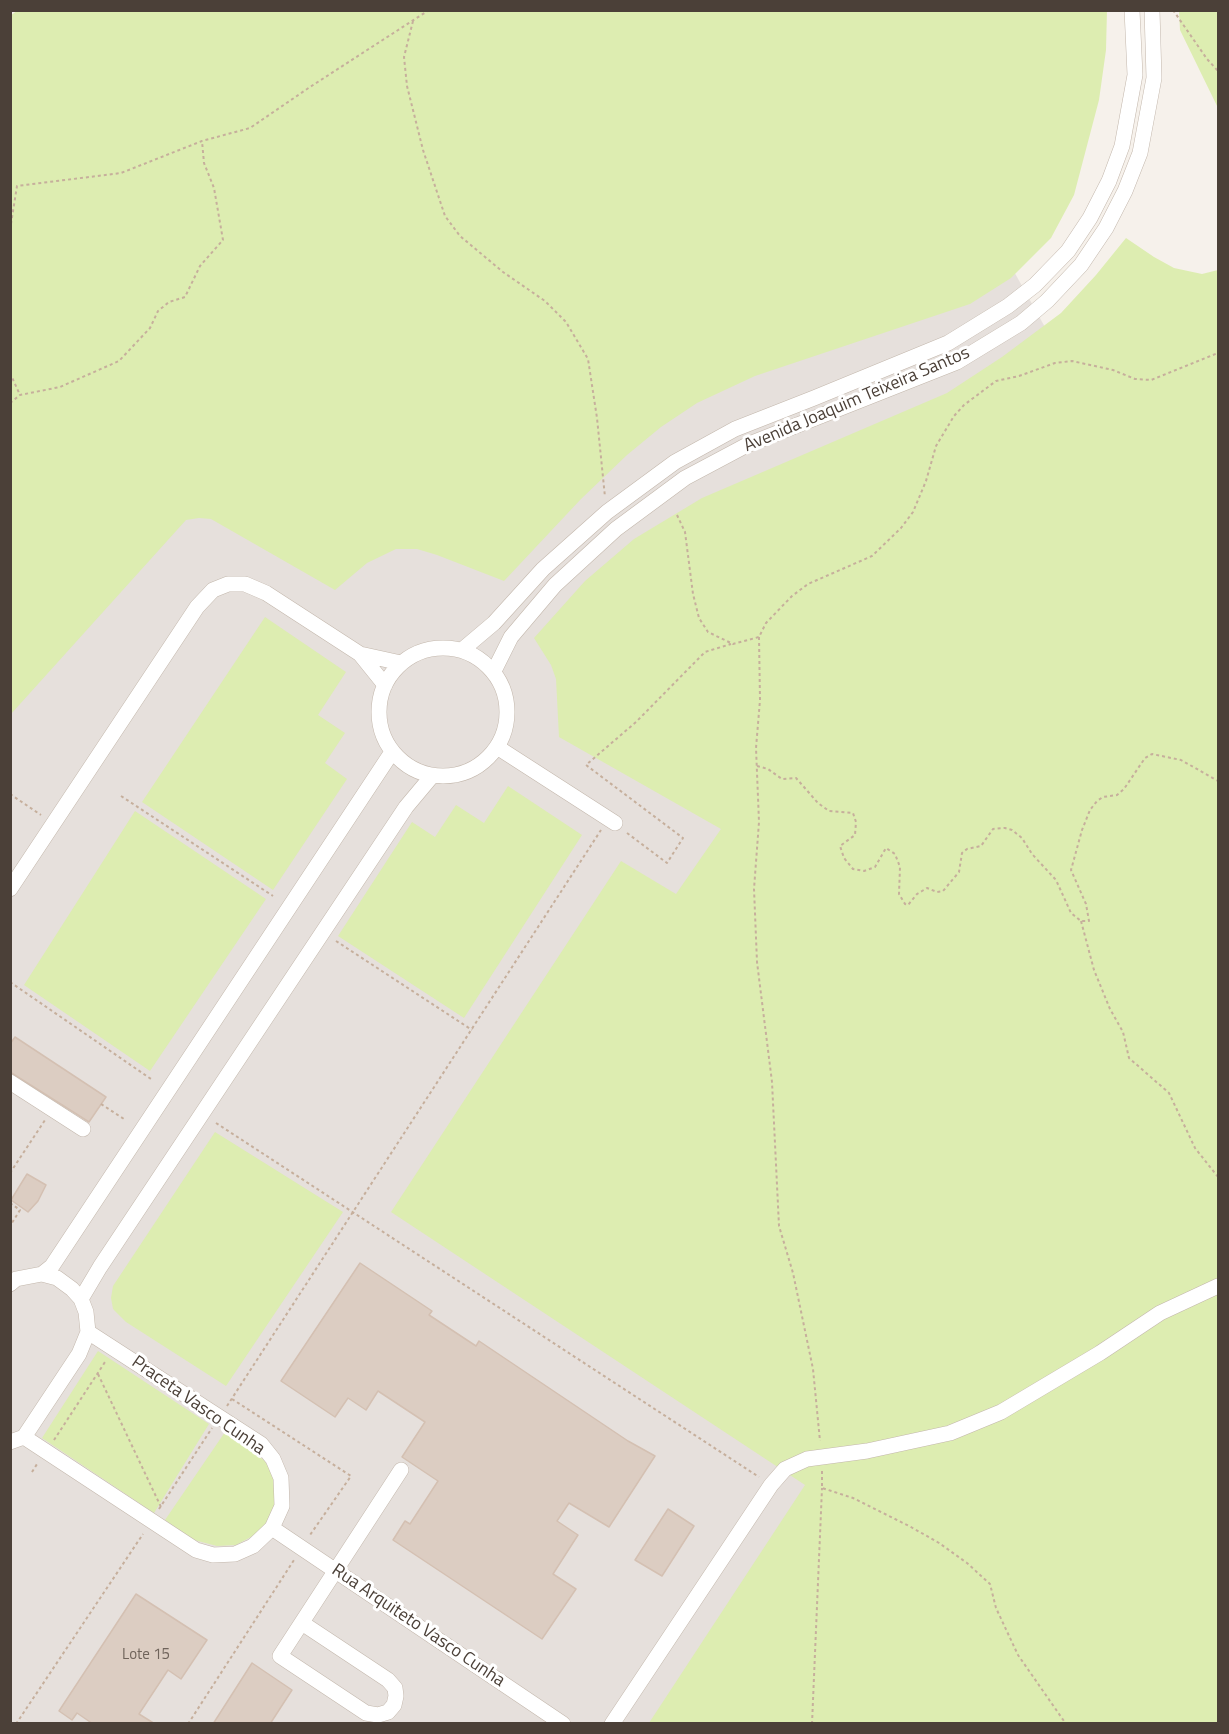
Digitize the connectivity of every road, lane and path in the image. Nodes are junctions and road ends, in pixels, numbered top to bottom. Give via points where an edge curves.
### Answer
1 (429, 10) edge
2 (1132, 10) edge
3 (1152, 10) edge
4 (1173, 10) edge
5 (413, 21) junction
6 (1218, 71) edge
7 (202, 141) junction
8 (10, 230) edge
9 (1218, 353) edge
10 (10, 373) edge
11 (20, 395) junction
12 (10, 403) edge
13 (607, 512) junction
14 (677, 515) dead end
15 (759, 637) junction
16 (733, 644) junction
17 (462, 650) junction
18 (360, 654) junction
19 (401, 663) junction
20 (494, 671) junction
21 (385, 685) junction
22 (497, 747) junction
23 (392, 752) junction
24 (757, 766) junction
25 (432, 776) junction
26 (1218, 781) edge
27 (10, 794) edge
28 (122, 796) dead end
29 (612, 821) junction
30 (54, 824) junction
31 (10, 889) edge
32 (273, 896) dead end
33 (1081, 921) junction
34 (323, 932) junction
35 (10, 982) edge
36 (472, 1030) junction
37 (151, 1079) dead end
38 (10, 1082) edge
39 (101, 1104) dead end
40 (52, 1109) junction
41 (124, 1119) dead end
42 (216, 1123) dead end
43 (82, 1129) dead end
44 (10, 1173) edge
45 (1218, 1177) edge
46 (10, 1203) edge
47 (353, 1213) junction
48 (10, 1226) edge
49 (42, 1275) junction
50 (12, 1280) edge
51 (1218, 1286) edge
52 (81, 1299) junction
53 (88, 1332) junction
54 (114, 1348) junction
55 (98, 1374) junction
56 (231, 1398) junction
57 (219, 1418) junction
58 (17, 1439) edge
59 (46, 1451) junction
60 (821, 1456) junction
61 (401, 1470) dead end
62 (32, 1472) dead end
63 (771, 1485) junction
64 (822, 1488) junction
65 (161, 1507) junction
66 (152, 1521) junction
67 (272, 1528) junction
68 (301, 1548) junction
69 (335, 1570) junction
70 (302, 1623) junction
71 (13, 1723) edge
72 (188, 1724) edge
73 (563, 1724) edge
74 (612, 1724) edge
75 (812, 1724) edge
76 (1066, 1724) edge

1 - 5 path
2 - 13 street, Avenida Joaquim Teixeira Santos via 1135,75 1122,146 1090,218 1068,251 1035,285 948,343 735,429 675,462
3 - 20 street, Avenida Joaquim Teixeira Santos via 1154,78 1140,153 1106,228 1081,265 1047,301 1021,323 957,362 747,446 685,478 616,529 555,585 511,637
4 - 6 path
5 - 7 path via 250,128
5 - 13 path via 404,57 407,86 445,216 460,236 545,301 566,322 588,359
7 - 8 path via 121,173 17,186
7 - 11 path via 223,240 200,266 185,297 158,311 150,328 119,361 60,387
9 - 15 path via 1151,380 1072,361 996,381 954,416 936,446 913,512 901,528 873,556 814,581 792,596 766,623
10 - 11 path
11 - 12 path
13 - 17 street, Avenida Joaquim Teixeira Santos
14 - 16 path via 685,532 699,618 708,632
15 - 16 path
15 - 24 path
16 - 29 path via 705,652 636,722 586,765 683,838 667,863
17 - 19 street via 441,647 420,652
17 - 20 street via 480,658
18 - 19 street
18 - 21 street
18 - 30 street via 266,593 245,584 228,584 213,590 197,607
19 - 21 street
20 - 22 street via 505,690 508,713
21 - 23 street via 379,719
22 - 25 street via 476,768 455,776
22 - 29 street
23 - 25 street via 417,771
23 - 49 street via 52,1266
24 - 33 path via 782,779 796,778 829,811 853,813 855,835 840,846 844,858 853,869 864,871 875,867 886,849 895,854 900,867 899,894 905,904 927,888 943,891 959,872 962,853 981,846 993,829 1005,828 1022,838 1056,880 1071,913
24 - 60 path via 756,962 772,1082 779,1226 813,1370
25 - 34 street via 406,807
26 - 33 path via 1181,760 1152,754 1117,795 1097,801 1082,830 1071,870 1086,904 1089,921
27 - 30 path
28 - 32 path
29 - 36 path
30 - 31 street
33 - 45 path via 1129,1058 1169,1093 1196,1148
34 - 36 path
34 - 52 street
35 - 37 path
36 - 47 path
38 - 40 street
39 - 41 path
40 - 43 street
40 - 44 path
42 - 47 path
46 - 48 path via 20,1210
47 - 56 path
47 - 63 path
49 - 50 street
49 - 52 street via 57,1278
51 - 60 street via 1160,1313 1002,1412 950,1433 867,1451
52 - 53 street
53 - 54 street, Praceta Vasco Cunha
53 - 58 street via 79,1354
54 - 55 path
54 - 57 street, Praceta Vasco Cunha
55 - 59 path
55 - 65 path
56 - 57 path
56 - 68 path via 351,1476
57 - 65 path
57 - 67 street, Praceta Vasco Cunha via 261,1444 273,1459 281,1478 282,1506
58 - 59 street, Praceta Vasco Cunha
59 - 62 path
59 - 66 street, Praceta Vasco Cunha
60 - 63 street via 793,1464
60 - 64 path
61 - 69 street
63 - 74 street
64 - 75 path
64 - 76 path via 853,1498 911,1527 949,1550 990,1584 996,1608 1018,1655
65 - 66 path
66 - 67 street, Praceta Vasco Cunha via 196,1550 213,1555 235,1554 253,1546
66 - 71 path
67 - 68 street, Rua Arquiteto Vasco Cunha
68 - 69 street, Rua Arquiteto Vasco Cunha
68 - 72 path
69 - 70 street
69 - 73 street, Rua Arquiteto Vasco Cunha
70 - 70 street via 280,1656 366,1713 388,1712 396,1696 388,1680

